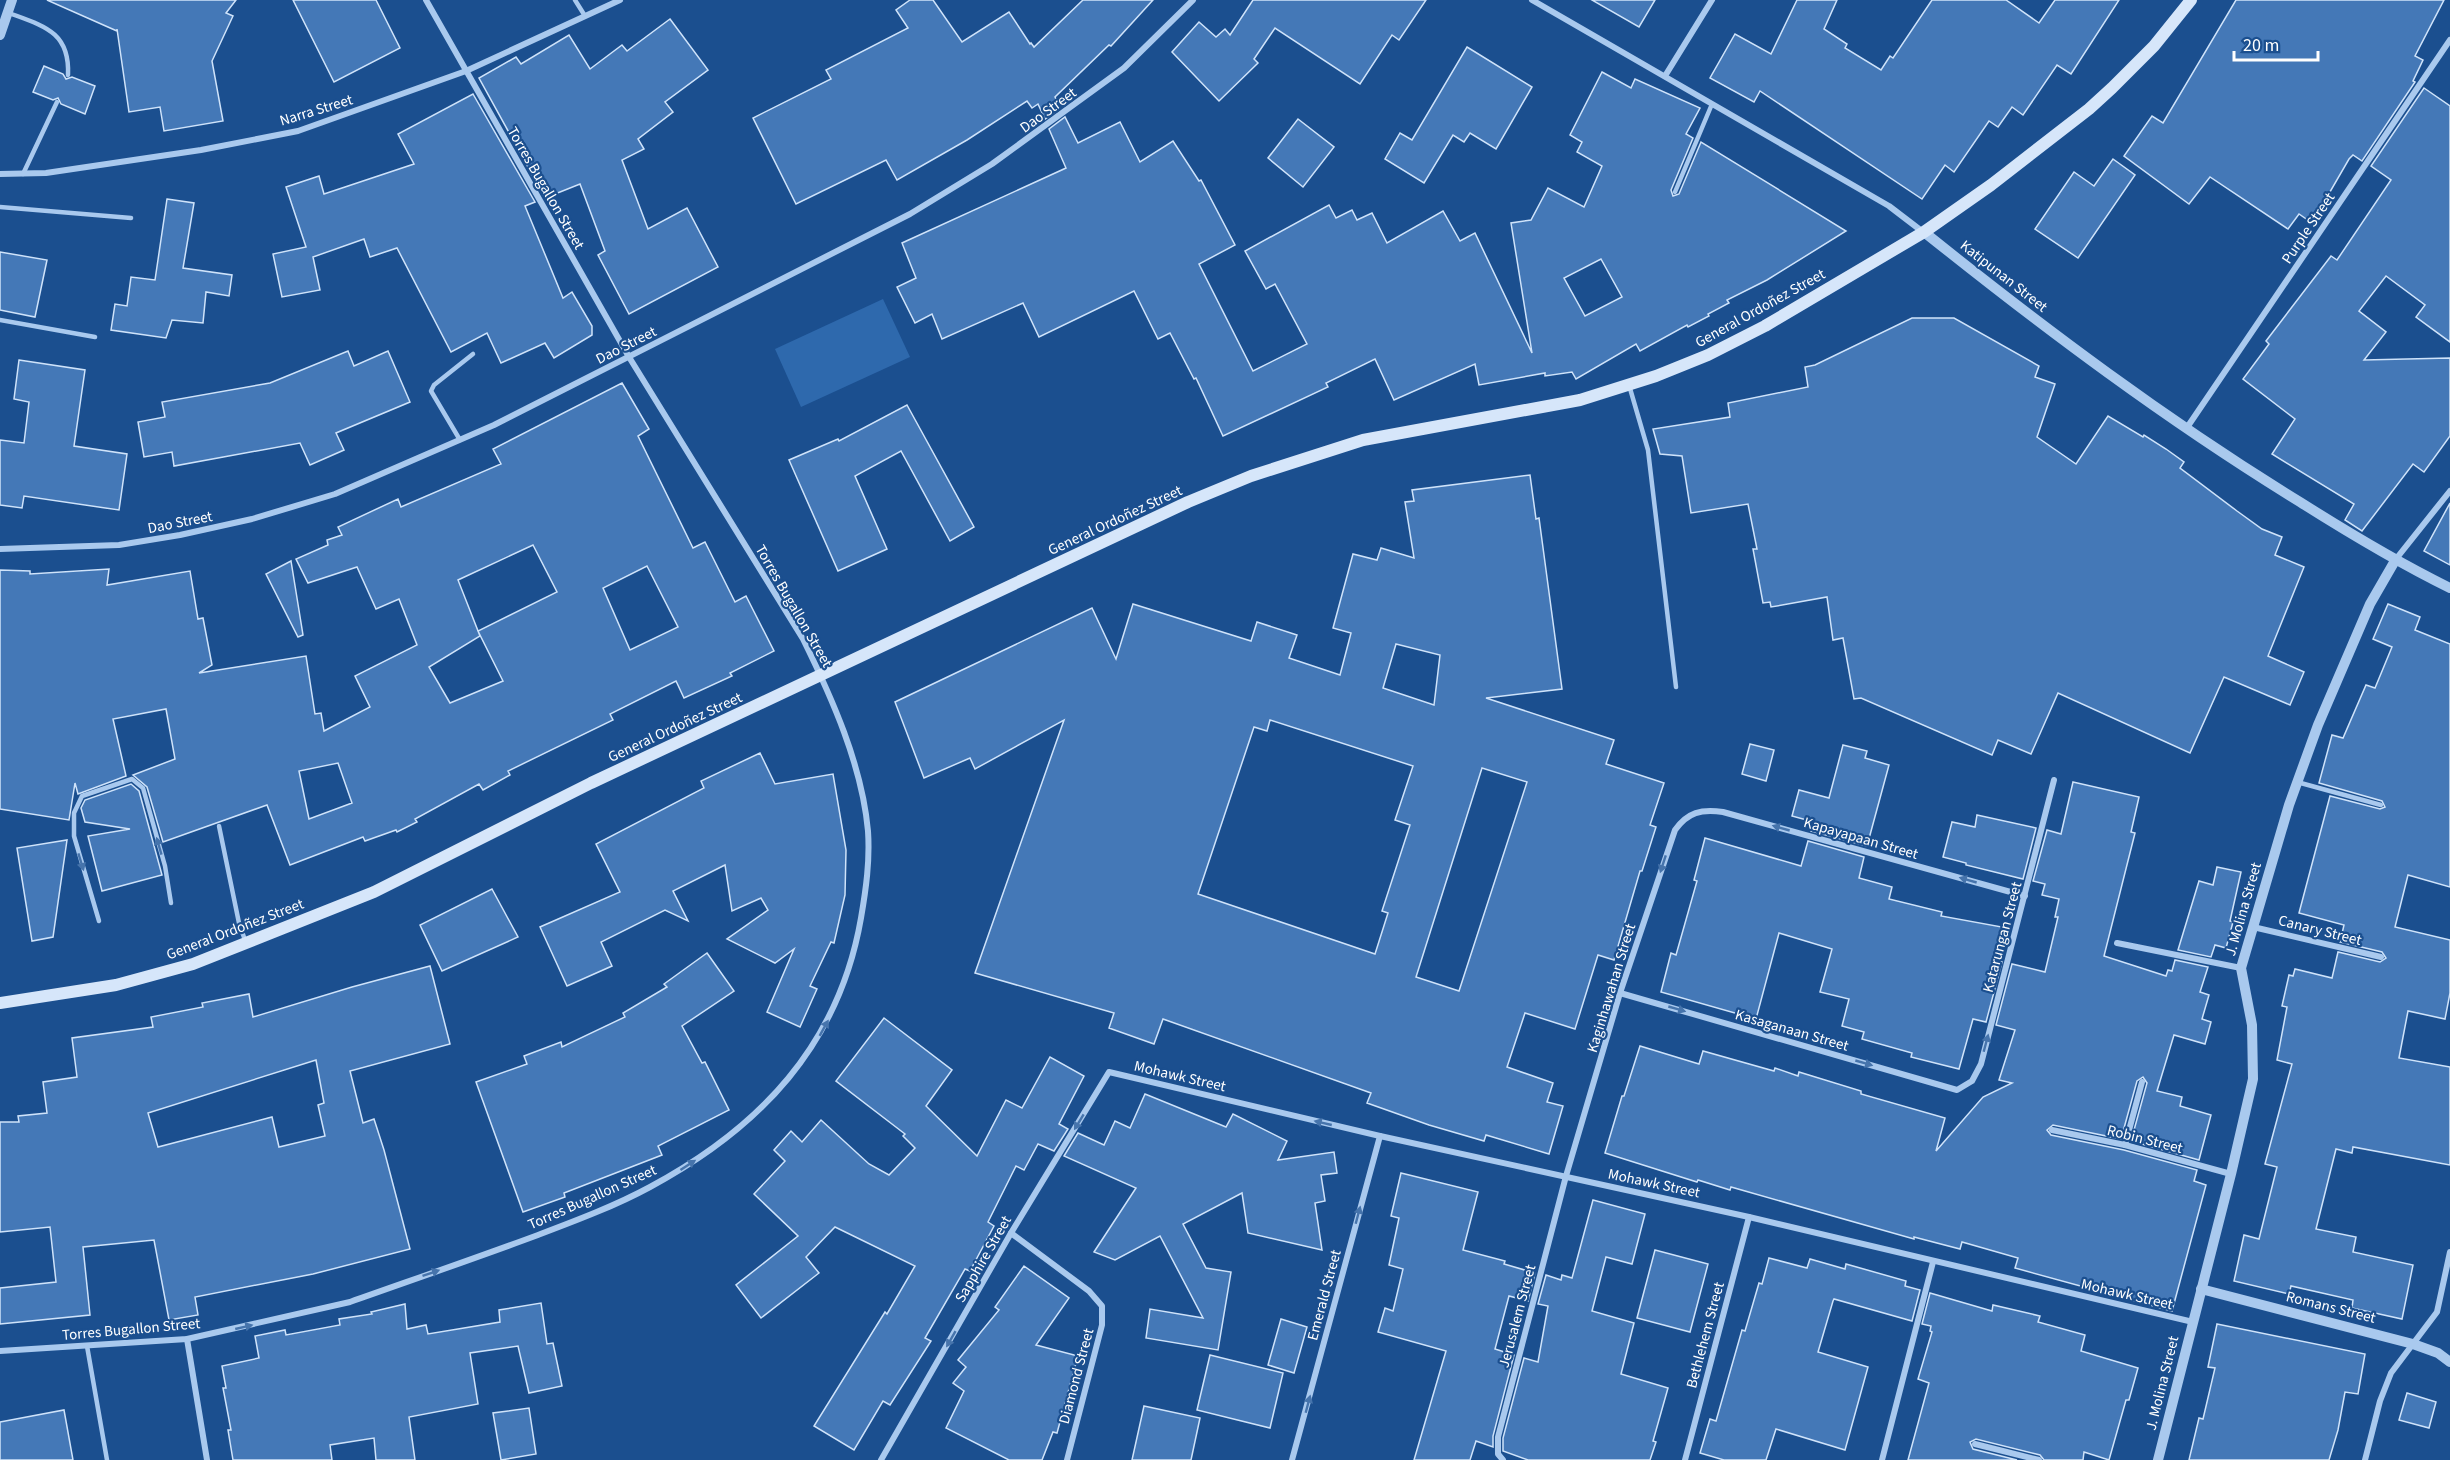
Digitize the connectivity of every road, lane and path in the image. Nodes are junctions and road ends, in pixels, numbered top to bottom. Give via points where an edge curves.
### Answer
1 (12, 0) edge
2 (426, 0) edge
3 (575, 0) edge
4 (620, 0) edge
5 (1193, 0) edge
6 (1532, 0) edge
7 (1712, 0) edge
8 (2192, 0) edge
9 (8, 13) junction
10 (585, 16) junction
11 (0, 35) edge
12 (2450, 40) edge
13 (466, 71) junction
14 (68, 75) dead end
15 (1665, 76) junction
16 (57, 102) dead end
17 (1712, 104) junction
18 (0, 174) edge
19 (23, 174) junction
20 (1675, 192) dead end
21 (0, 207) edge
22 (131, 218) dead end
23 (1924, 232) junction
24 (0, 320) edge
25 (95, 337) dead end
26 (473, 354) dead end
27 (629, 357) junction
28 (1629, 385) junction
29 (2186, 429) junction
30 (460, 440) junction
31 (2450, 491) edge
32 (0, 549) edge
33 (2396, 559) junction
34 (2450, 588) edge
35 (821, 675) junction
36 (1676, 687) dead end
37 (2054, 780) dead end
38 (2297, 782) junction
39 (2381, 805) dead end
40 (1690, 814) joint
41 (219, 826) dead end
42 (2025, 896) junction
43 (171, 903) dead end
44 (99, 921) dead end
45 (2253, 927) junction
46 (246, 943) junction
47 (2117, 943) dead end
48 (2380, 957) dead end
49 (2241, 968) junction
50 (1620, 993) junction
51 (0, 1003) edge
52 (1109, 1071) joint
53 (2142, 1082) dead end
54 (1957, 1090) joint
55 (2052, 1130) dead end
56 (1380, 1136) junction
57 (2125, 1145) junction
58 (2231, 1174) junction
59 (1566, 1176) junction
60 (1749, 1217) junction
61 (1011, 1233) junction
62 (2450, 1252) edge
63 (1933, 1262) junction
64 (2201, 1289) junction
65 (2193, 1322) junction
66 (187, 1339) junction
67 (2413, 1344) junction
68 (87, 1346) junction
69 (0, 1351) edge
70 (2450, 1362) edge
71 (1975, 1444) dead end
72 (107, 1460) edge
73 (207, 1460) edge
74 (881, 1460) edge
75 (1067, 1460) edge
76 (1292, 1460) edge
77 (1503, 1460) edge
78 (1685, 1460) edge
79 (1882, 1460) edge
80 (2039, 1460) edge
81 (2158, 1460) edge
82 (2365, 1460) edge

1 - 9 street
2 - 13 street, Torres Bugallon Street
3 - 10 lane
4 - 10 street, Narra Street
5 - 27 street, Dao Street via 1124,69 992,164 910,214
6 - 15 street, Katipunan Street
7 - 15 street
8 - 23 main road, General Ordoñez Street via 2154,46 2089,109
9 - 11 street
9 - 14 lane via 43,26 64,44 69,58
10 - 13 street, Narra Street
12 - 29 street, Purple Street
13 - 19 street, Narra Street via 298,131 201,150
13 - 27 street, Torres Bugallon Street
15 - 17 street, Katipunan Street
16 - 19 lane
17 - 20 lane
17 - 23 street, Katipunan Street via 1889,206
18 - 19 street, Narra Street
21 - 22 lane
23 - 28 main road, General Ordoñez Street via 1757,330 1682,367
23 - 29 street, Katipunan Street via 2042,326
24 - 25 lane
26 - 30 lane via 431,391
27 - 30 street, Dao Street
27 - 35 street, Torres Bugallon Street via 803,639
28 - 35 main road, General Ordoñez Street via 1558,405 1363,440 1251,476
28 - 36 lane via 1648,450
29 - 33 street, Katipunan Street
30 - 32 street, Dao Street via 335,494 252,519 119,545
31 - 33 street
33 - 34 street, Katipunan Street
33 - 38 street, J. Molina Street via 2370,604
35 - 46 main road, General Ordoñez Street via 591,783 374,892
66 -> 35 street, Torres Bugallon Street via 350,1302 598,1211 689,1164 753,1118 775,1096 816,1041 837,1001 853,958 868,872 868,831 862,800 847,742
37 - 42 street, Katarungan Street
38 - 39 lane
38 - 45 street, J. Molina Street
42 -> 40 street, Kapayapaan Street via 1723,812
40 -> 50 street, Kaginhawahan Street via 1675,830
41 - 46 lane
54 -> 42 street, Katarungan Street via 1972,1081 1981,1064
43 -> 44 lane via 143,788 132,779 82,796 74,813 74,836
45 - 48 street, Canary Street
45 - 49 street, J. Molina Street
46 - 51 main road, General Ordoñez Street via 193,964 116,985
47 - 49 street
49 - 58 street, J. Molina Street via 2252,1025 2253,1078
50 -> 54 street, Kasaganaan Street
50 - 59 street, Kaginhawahan Street
56 -> 52 street, Mohawk Street
52 -> 61 street, Sapphire Street
53 - 57 street
55 - 57 street, Robin Street
56 - 59 street, Mohawk Street
76 -> 56 street, Emerald Street
57 - 58 street, Robin Street
58 - 64 street, J. Molina Street
59 - 60 street, Mohawk Street
59 - 77 street, Jerusalem Street via 1498,1437 1498,1454
60 - 63 street, Mohawk Street
60 - 78 street, Bethlehem Street
61 -> 74 street, Sapphire Street
61 - 75 street, Diamond Street via 1089,1291 1102,1306 1102,1325
62 - 67 street via 2437,1312
63 - 65 street, Mohawk Street
63 - 79 street
64 - 65 street, J. Molina Street
64 - 67 street, Romans Street
65 - 81 street, J. Molina Street
66 - 68 street, Torres Bugallon Street
66 - 73 street
67 - 70 street, Romans Street
67 - 82 street via 2391,1373
68 - 69 street, Torres Bugallon Street
68 - 72 lane
71 - 80 street

